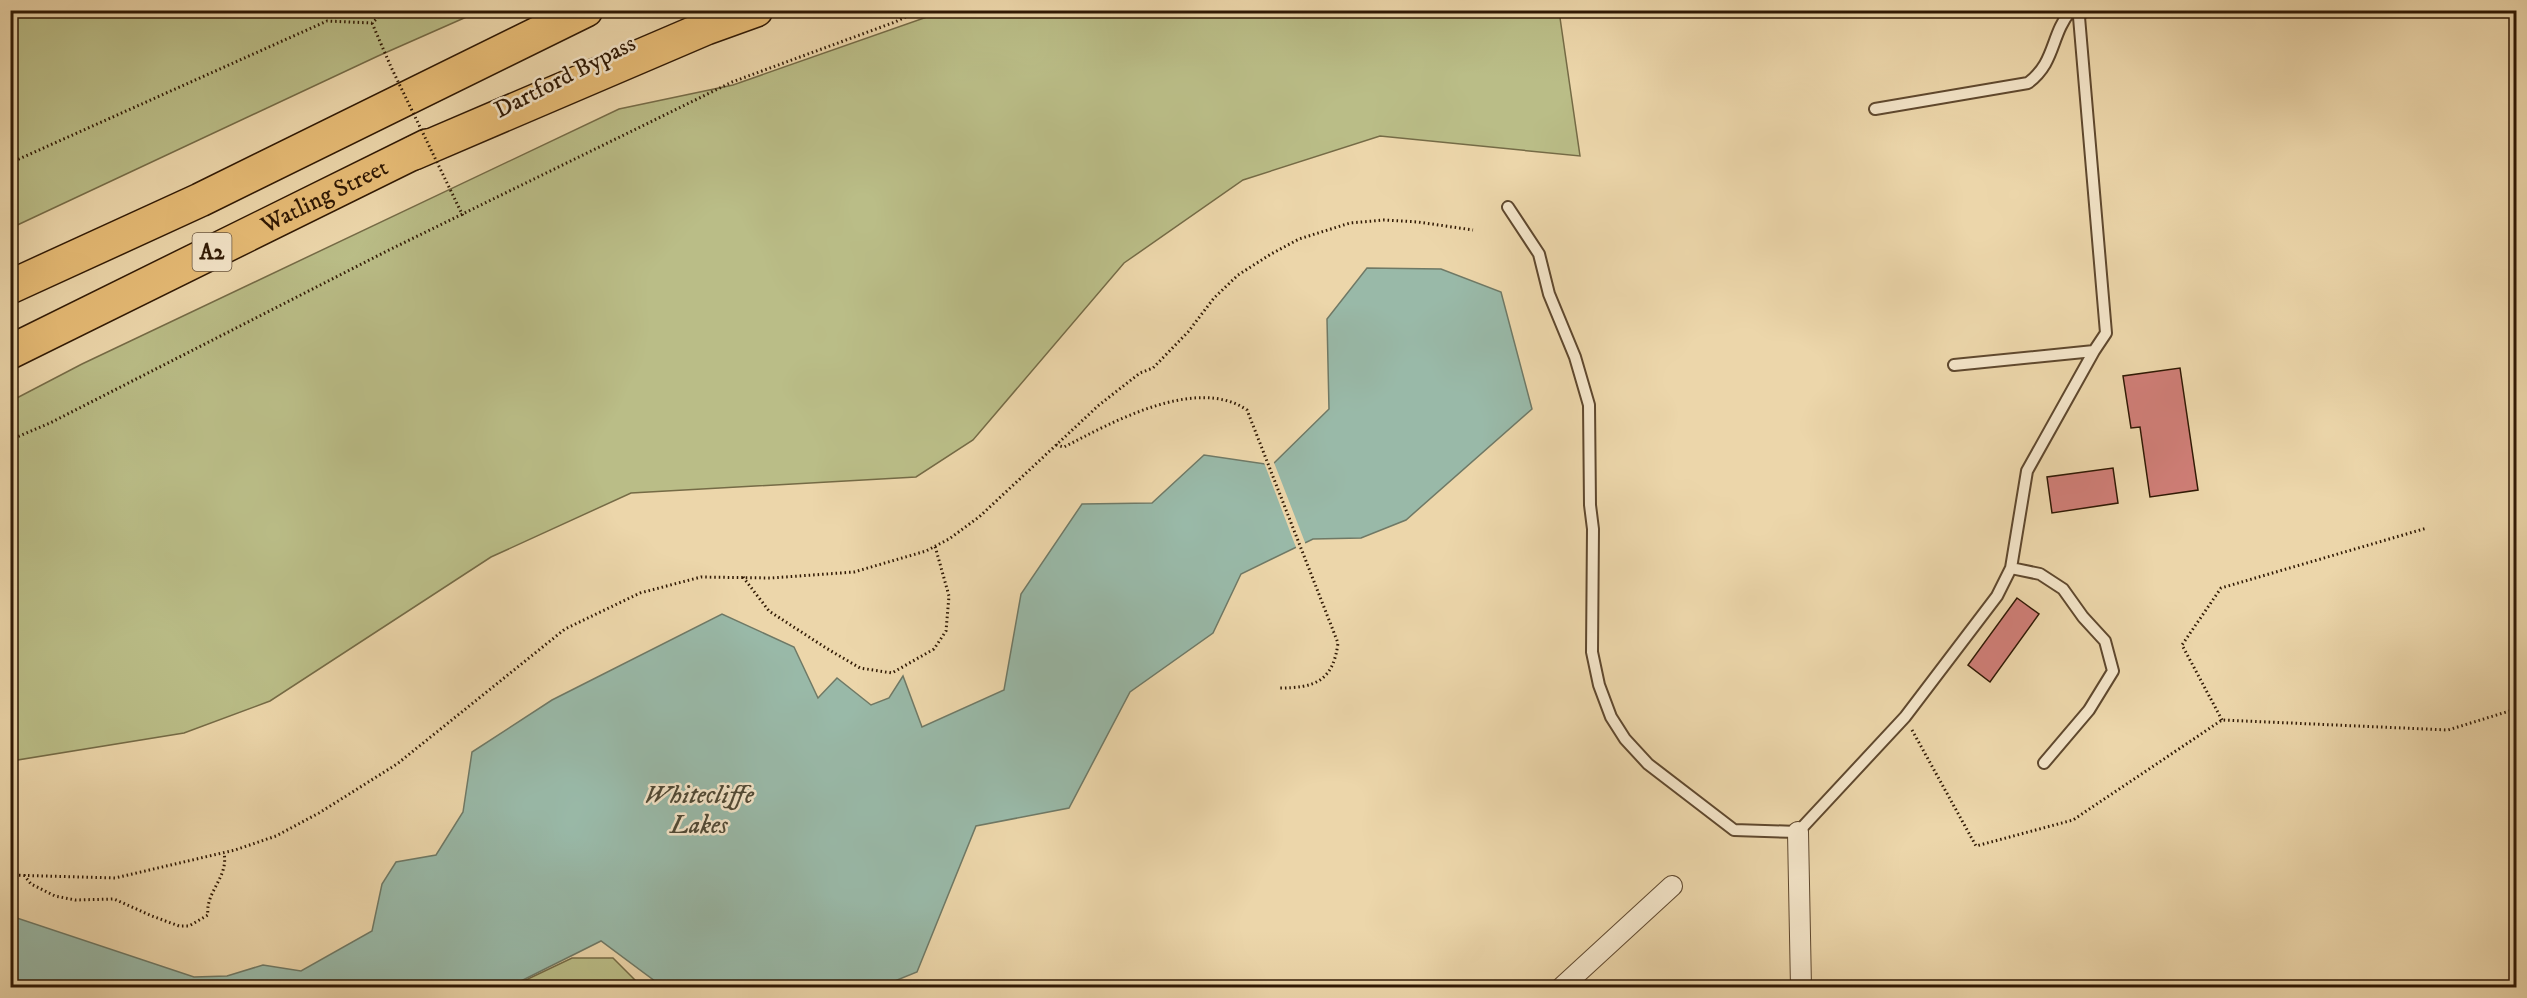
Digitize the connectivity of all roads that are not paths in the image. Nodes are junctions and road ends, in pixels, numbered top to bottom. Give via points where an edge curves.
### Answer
1 (586, 10) edge
2 (698, 10) edge
3 (756, 10) edge
4 (2071, 10) edge
5 (2084, 10) edge
6 (1875, 109) dead end
7 (424, 147) junction
8 (1508, 207) dead end
9 (10, 287) edge
10 (2094, 351) junction
11 (10, 352) edge
12 (1954, 365) dead end
13 (2011, 568) junction
14 (2044, 763) dead end
15 (1798, 832) junction
16 (1672, 886) dead end
17 (1561, 987) edge
18 (1801, 987) edge

1 - 9 highway, Dartford Bypass / A2 via 200,200
2 - 7 highway, Dartford Bypass / A2
3 - 7 highway, A2
4 - 6 lane via 2062,22 2044,69 2028,83
5 - 10 lane via 2079,17 2106,333
7 - 11 highway, Watling Street / A2
8 - 15 lane via 1539,254 1588,405 1592,652 1611,717 1648,764 1734,830
10 - 12 lane
10 - 13 lane via 2027,471
13 - 14 lane via 2040,574 2063,589 2105,642 2113,671 2089,710
13 - 15 lane via 1997,596 1919,691 1905,717
15 - 18 street
16 - 17 street

